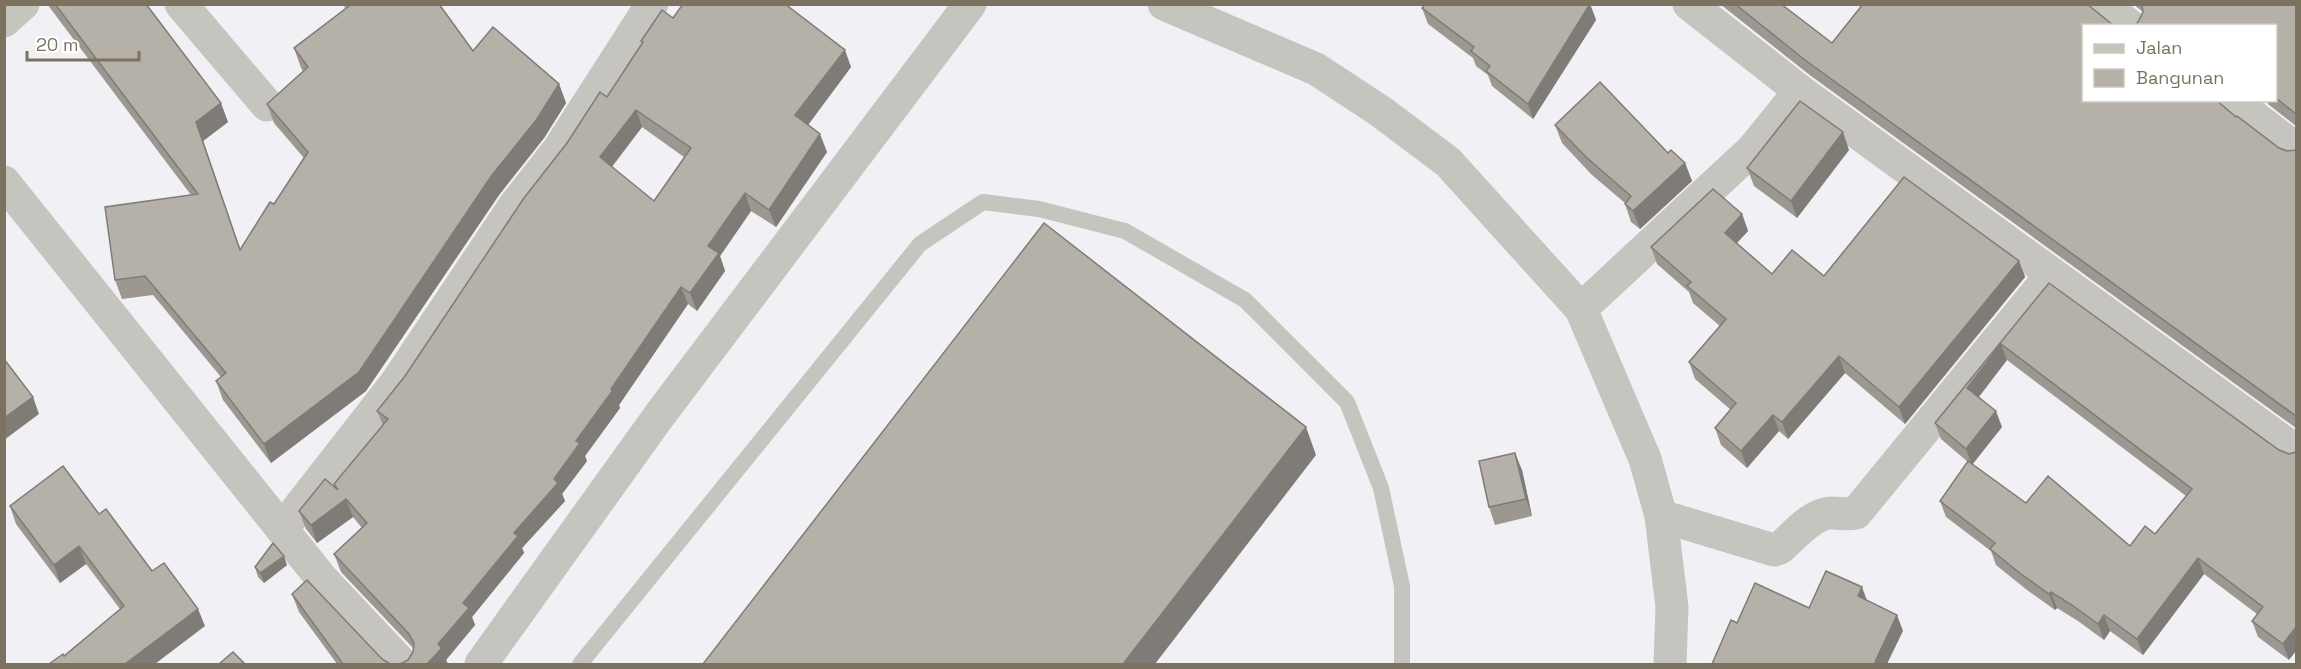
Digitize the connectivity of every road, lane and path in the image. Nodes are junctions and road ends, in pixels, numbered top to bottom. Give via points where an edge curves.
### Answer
1 (23, 4) edge
2 (181, 4) edge
3 (652, 4) edge
4 (970, 4) edge
5 (1164, 4) edge
6 (1689, 4) edge
7 (2102, 4) edge
8 (4, 21) edge
9 (2127, 24) edge
10 (1800, 91) junction
11 (2235, 102) edge
12 (267, 105) edge
13 (2296, 148) edge
14 (4, 182) edge
15 (2052, 274) junction
16 (1581, 309) junction
17 (2296, 451) edge
18 (1661, 516) junction
19 (282, 529) junction
20 (402, 664) edge
21 (481, 664) edge
22 (580, 664) edge
23 (1402, 664) edge
24 (1670, 664) edge

1 - 8 street
2 - 12 street
3 - 19 street via 559,149 515,205 396,383
4 - 21 street via 659,417
5 - 16 street via 1316,69 1380,111 1448,162
6 - 10 street
7 - 9 street
10 - 15 street
10 - 16 street via 1753,149
11 - 13 street
14 - 19 street
15 - 17 street
15 - 18 street via 1856,513 1820,515 1774,550
16 - 18 street via 1645,459
18 - 24 street via 1672,607
19 - 20 street via 322,579
22 - 23 lane via 920,244 983,202 1039,209 1125,231 1245,300 1347,402 1381,488 1402,586

